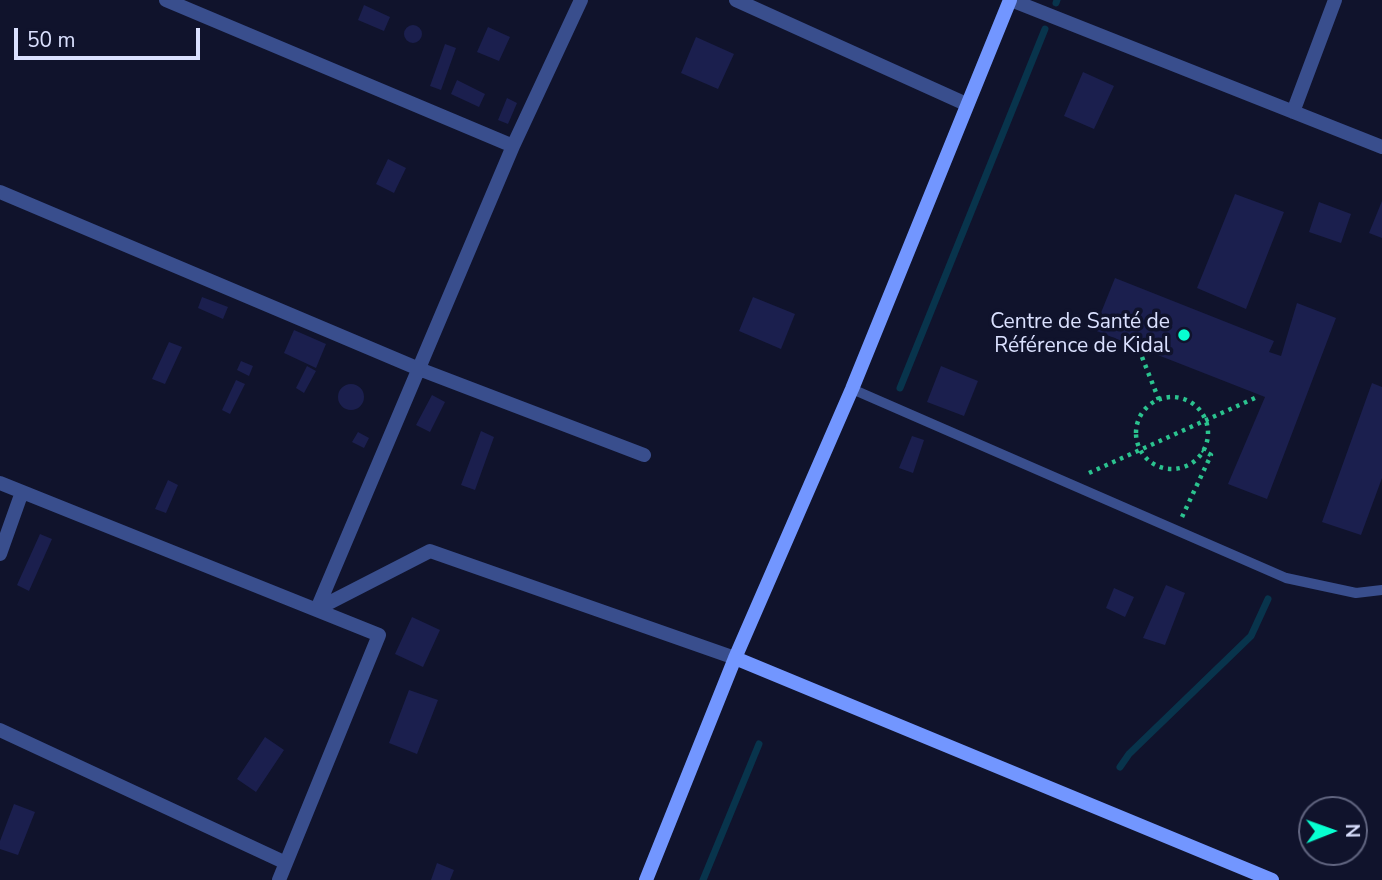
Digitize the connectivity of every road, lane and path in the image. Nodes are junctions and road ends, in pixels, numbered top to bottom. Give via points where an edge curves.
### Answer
1 (166, 0) edge
2 (581, 0) edge
3 (736, 0) edge
4 (1010, 0) edge
5 (1335, 0) edge
6 (966, 104) junction
7 (1293, 112) junction
8 (513, 146) junction
9 (1382, 147) edge
10 (0, 192) edge
11 (1142, 357) dead end
12 (419, 369) junction
13 (852, 389) junction
14 (1255, 398) dead end
15 (1160, 400) junction
16 (1206, 420) junction
17 (1139, 449) junction
18 (1202, 450) junction
19 (644, 455) dead end
20 (0, 483) edge
21 (1066, 483) junction
22 (22, 492) junction
23 (1175, 530) junction
24 (0, 554) edge
25 (1382, 590) edge
26 (317, 610) junction
27 (735, 657) junction
28 (0, 730) edge
29 (286, 863) junction
30 (279, 880) edge
31 (646, 880) edge
32 (1272, 880) edge

1 - 8 street
2 - 8 street
3 - 6 street
4 - 6 street
4 - 7 street
5 - 7 street
6 - 13 street
7 - 9 street
8 - 12 street
10 - 12 street
11 - 15 path
12 - 19 street
12 - 26 street
13 - 21 lane
13 - 27 street
14 - 16 path
15 - 16 path via 1169,396 1192,402
15 - 17 path via 1147,405 1135,425
16 - 17 path
16 - 18 path via 1207,442
17 - 18 path via 1154,465 1175,470 1196,461
17 - 21 path
18 - 23 path via 1212,455
20 - 22 street
21 - 23 lane
22 - 24 street
22 - 26 street
23 - 25 lane via 1286,578 1356,593
26 - 27 street via 430,551
26 - 29 street via 379,635
27 - 31 street
27 - 32 street
28 - 29 street
29 - 30 street

